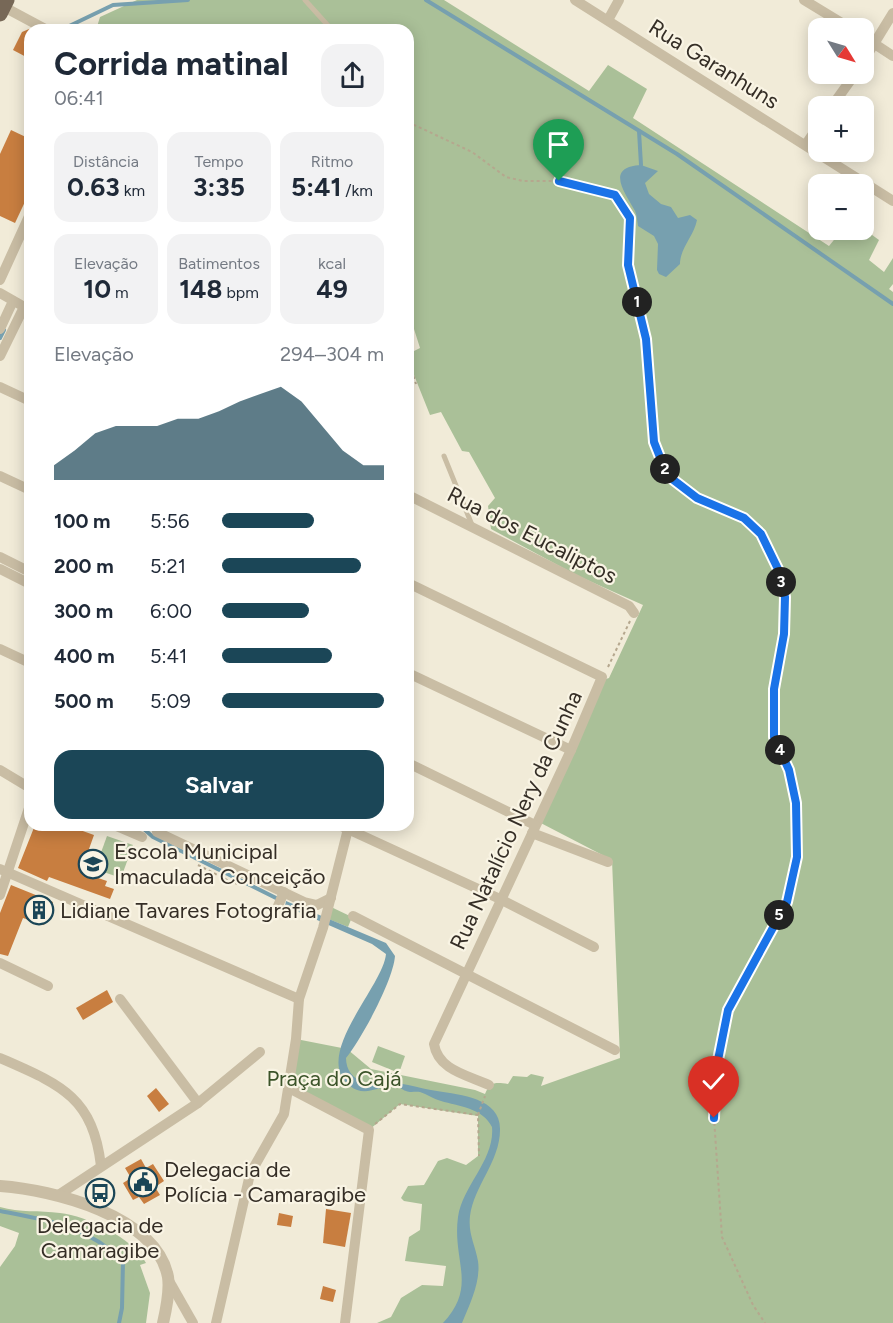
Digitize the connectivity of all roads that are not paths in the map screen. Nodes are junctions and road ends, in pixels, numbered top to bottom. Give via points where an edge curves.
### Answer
1 (305, 0) edge
2 (575, 0) edge
3 (619, 0) edge
4 (804, 0) edge
5 (3, 7) edge
6 (893, 13) edge
7 (834, 18) edge
8 (608, 20) junction
9 (36, 24) edge
10 (327, 24) edge
11 (875, 44) joint
12 (893, 56) edge
13 (808, 141) edge
14 (806, 144) junction
15 (893, 201) edge
16 (24, 227) edge
17 (0, 280) edge
18 (0, 292) edge
19 (13, 301) junction
20 (24, 306) edge
21 (24, 313) edge
22 (0, 329) edge
23 (0, 356) edge
24 (0, 387) edge
25 (24, 398) edge
26 (444, 456) dead end
27 (0, 476) edge
28 (24, 487) edge
29 (414, 498) edge
30 (472, 525) junction
31 (0, 557) edge
32 (0, 569) edge
33 (24, 569) edge
34 (24, 581) edge
35 (414, 586) edge
36 (634, 613) road end
37 (0, 649) edge
38 (24, 660) edge
39 (414, 676) edge
40 (571, 750) junction
41 (414, 766) edge
42 (0, 770) edge
43 (24, 784) edge
44 (24, 820) edge
45 (534, 829) junction
46 (128, 831) edge
47 (345, 831) edge
48 (355, 831) edge
49 (157, 832) dead end
50 (142, 837) dead end
51 (608, 862) dead end
52 (4, 871) edge
53 (0, 894) edge
54 (500, 898) junction
55 (330, 901) junction
56 (353, 916) dead end
57 (594, 947) dead end
58 (0, 963) edge
59 (465, 975) junction
60 (48, 986) dead end
61 (120, 999) dead end
62 (299, 999) junction
63 (615, 1050) dead end
64 (260, 1052) dead end
65 (0, 1058) edge
66 (488, 1086) road end
67 (289, 1088) junction
68 (198, 1103) junction
69 (101, 1166) junction
70 (0, 1186) edge
71 (57, 1196) junction
72 (168, 1278) junction
73 (164, 1323) edge
74 (192, 1323) edge
75 (216, 1323) edge
76 (345, 1323) edge

1 - 10 lane
2 - 8 street, Rua Garanhuns
3 - 8 street
4 - 7 street
5 - 9 street
6 - 11 street
8 - 14 street, Rua Garanhuns
11 - 12 street
13 - 14 street
14 - 15 street, Rua Garanhuns
16 - 17 street
18 - 19 street
19 - 20 street
19 - 22 street
21 - 23 street
24 - 25 street
26 - 30 lane
27 - 28 street
29 - 30 street, Rua dos Eucaliptos
30 - 36 street, Rua dos Eucaliptos via 629,606
31 - 33 street
32 - 34 street
35 - 40 street, Rua Natalício Nery da Cunha via 602,677
37 - 38 street
39 - 40 street
40 - 45 street, Rua Natalício Nery da Cunha
41 - 45 street
42 - 43 street
44 - 52 street
45 - 51 street
45 - 54 street, Rua Natalício Nery da Cunha
46 - 50 street
47 - 55 street
48 - 54 street
49 - 55 street via 281,899 310,904
52 - 53 street
52 - 62 street
54 - 57 street
54 - 59 street, Rua Natalício Nery da Cunha
55 - 62 street
56 - 59 street
58 - 60 street
59 - 63 street
59 - 66 street, Rua Natalício Nery da Cunha via 434,1044 436,1054 449,1067
61 - 68 street
62 - 67 street
64 - 68 street
65 - 69 street via 67,1090 82,1106 98,1142
67 - 75 street via 284,1114 250,1174
67 - 76 street via 369,1130
68 - 69 street
69 - 71 street
70 - 71 street
71 - 72 street via 130,1226 154,1249
72 - 73 street
72 - 74 street

